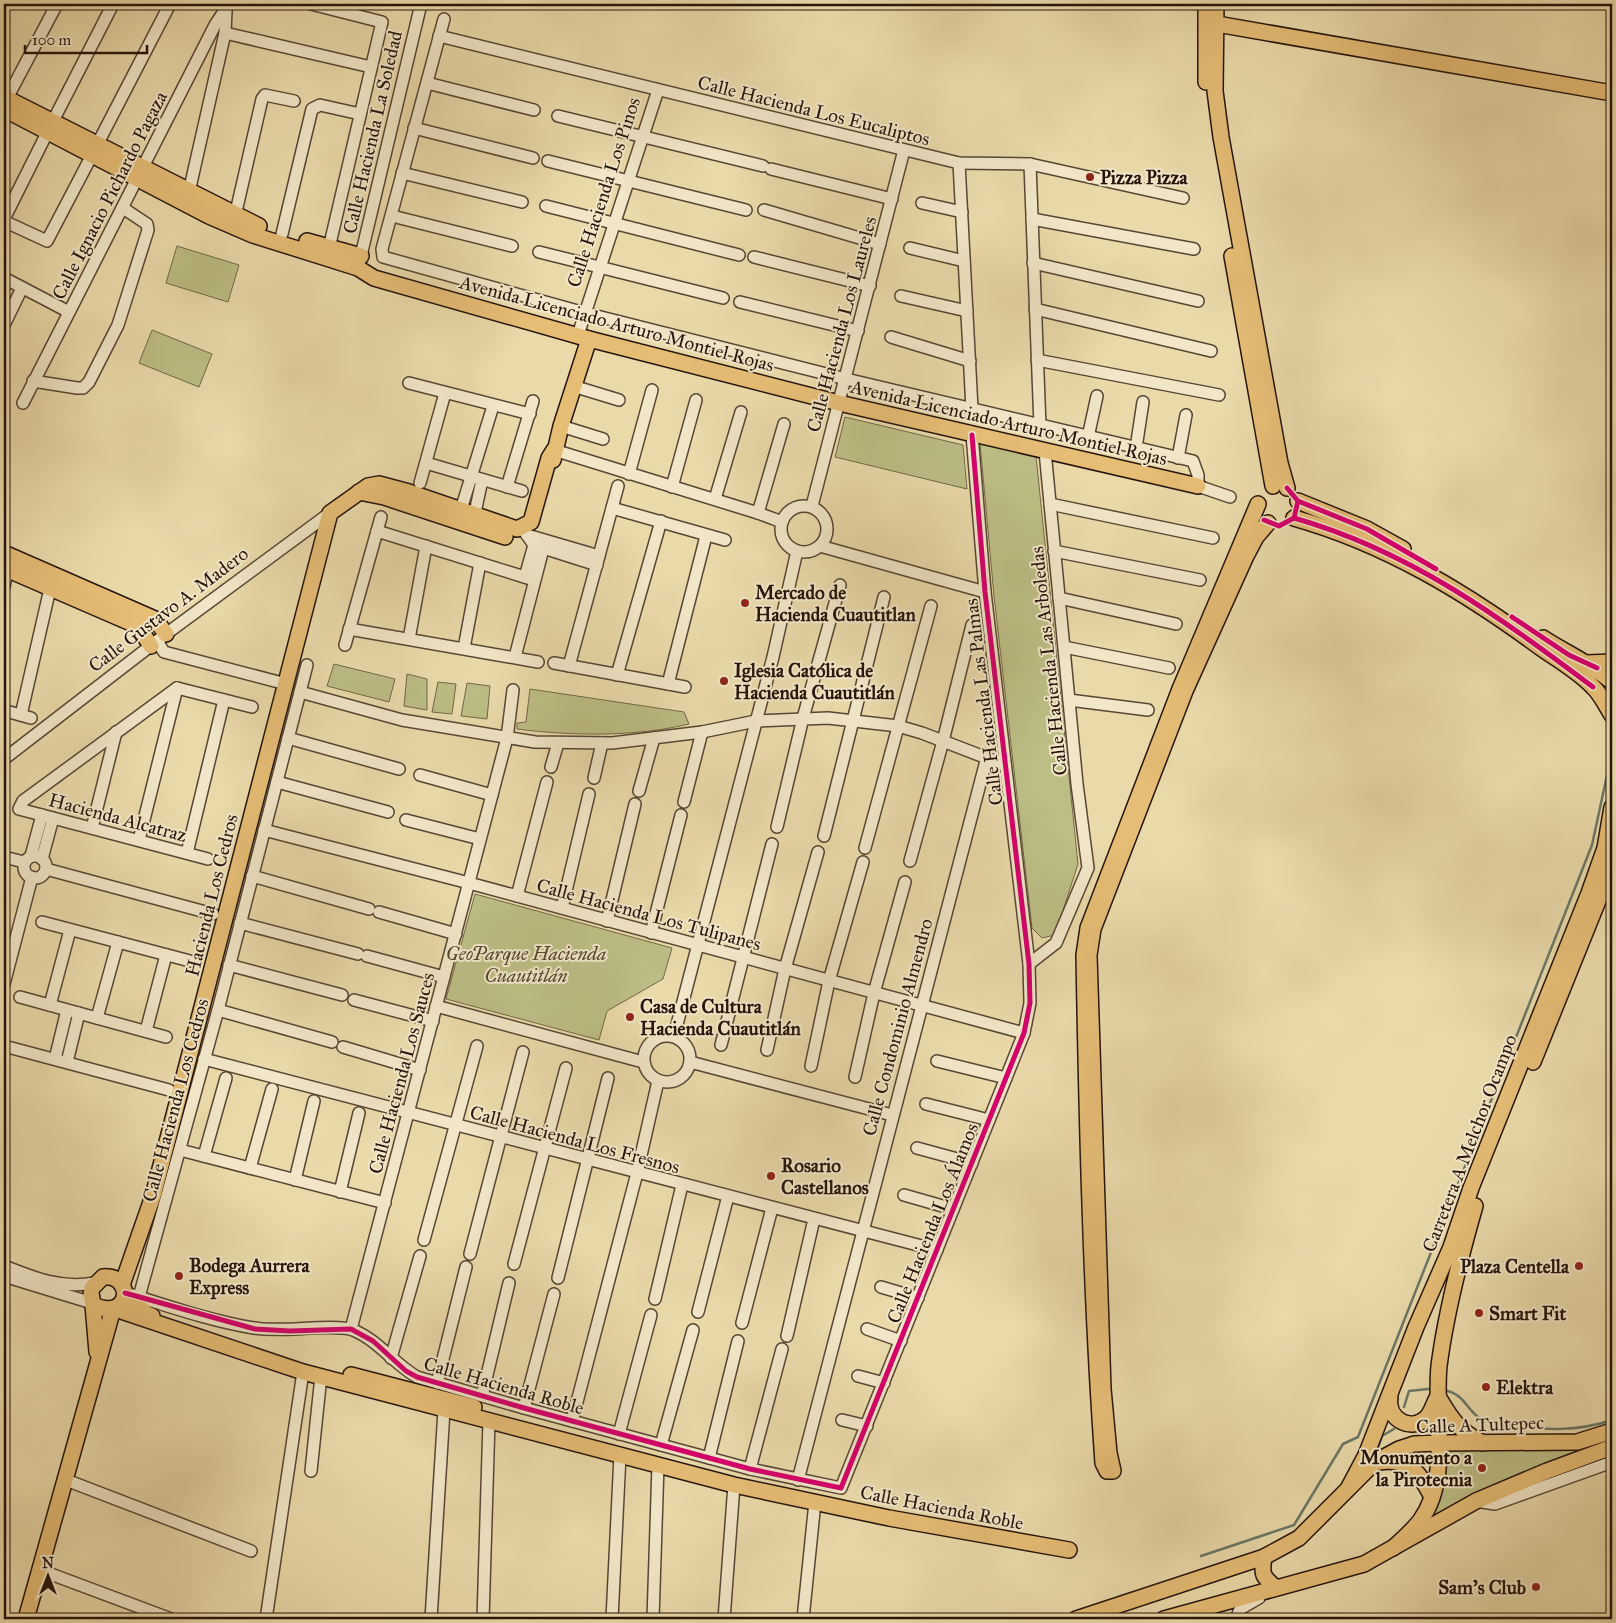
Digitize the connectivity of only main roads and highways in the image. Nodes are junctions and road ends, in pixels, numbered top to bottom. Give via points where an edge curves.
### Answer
1 (1206, 4) edge
2 (1216, 4) edge
3 (1217, 28) junction
4 (1612, 93) edge
5 (5, 102) edge
6 (1612, 102) edge
7 (140, 174) junction
8 (359, 262) junction
9 (583, 337) junction
10 (1198, 486) road end
11 (1280, 487) junction
12 (1298, 501) junction
13 (1258, 504) junction
14 (330, 513) joint
15 (1294, 518) junction
16 (1268, 524) junction
17 (531, 539) joint
18 (4, 553) edge
19 (6, 569) edge
20 (52, 582) junction
21 (158, 640) road end
22 (1583, 662) junction
23 (1612, 662) edge
24 (1612, 683) edge
25 (1593, 686) junction
26 (1612, 715) edge
27 (1612, 807) edge
28 (1612, 866) edge
29 (128, 1293) junction
30 (92, 1294) junction
31 (114, 1309) junction
32 (96, 1376) junction
33 (1391, 1392) junction
34 (1438, 1397) junction
35 (1612, 1431) edge
36 (1438, 1443) junction
37 (1484, 1444) junction
38 (1612, 1447) edge
39 (1375, 1462) junction
40 (1349, 1487) junction
41 (1432, 1498) junction
42 (1393, 1548) junction
43 (1264, 1557) junction
44 (1271, 1589) junction
45 (26, 1619) edge
46 (1076, 1619) edge
47 (1164, 1619) edge

1 - 11 main road via 1206,96
2 - 3 main road
3 - 4 main road
3 - 6 main road
3 - 11 main road via 1215,91 1221,137 1280,463
5 - 7 main road, Avenida Licenciado Arturo Montiel Rojas
7 - 8 main road, Avenida Licenciado Arturo Montiel Rojas via 189,192 235,216 329,248
7 - 8 main road, Avenida Licenciado Arturo Montiel Rojas via 209,216 253,234
8 - 9 main road, Avenida Licenciado Arturo Montiel Rojas via 374,278
9 - 10 main road, Avenida Licenciado Arturo Montiel Rojas via 839,403
9 - 17 main road, Calle Hacienda Los Pinos via 573,386 531,522
11 - 12 main road
11 - 13 main road via 1262,494
12 - 15 main road
12 - 22 main road via 1367,529 1408,551
13 - 16 main road via 1260,515
13 - 16 main road via 1180,689 1088,928 1084,955 1090,1215 1098,1389 1103,1463 1107,1471 1113,1471 1108,1453 1103,1389 1089,955 1093,929 1185,691 1246,556 1256,537
14 - 17 main road, Calle Gustavo A. Madero via 372,484 380,484 466,518 510,529
14 - 29 main road, Hacienda Los Cedros
15 - 16 main road via 1279,526
15 - 25 main road via 1384,550 1426,572 1504,621
18 - 20 main road
19 - 20 main road
20 - 21 main road via 138,626
22 - 23 main road
22 - 24 main road via 1597,668
24 - 25 main road
25 - 26 main road
27 - 33 main road, Carretera A Melchor Ocampo via 1605,848 1589,893
28 - 34 main road, Carretera A Melchor Ocampo via 1479,1191 1448,1315 1439,1367
29 - 30 main road via 109,1276
29 - 31 main road, Hacienda Los Cedros
29 - 31 main road, Calle Hacienda Roble via 147,1314 344,1373 812,1494 1070,1545 734,1485 303,1372
30 - 31 main road, Calle Hacienda Roble via 104,1310
30 - 32 main road via 97,1333
31 - 32 main road
32 - 45 main road
33 - 34 main road via 1388,1407 1392,1415 1406,1423 1418,1422 1427,1416
33 - 40 main road, Carretera A Melchor Ocampo via 1366,1455
34 - 36 main road, Carretera A Melchor Ocampo
34 - 37 main road via 1456,1425
35 - 37 main road, Calle A Tultepec via 1577,1442
36 - 37 main road, Calle A Tultepec
36 - 39 main road, Calle A Tultepec via 1414,1444
36 - 41 main road, Carretera A Melchor Ocampo via 1438,1471
38 - 42 main road via 1476,1501
39 - 40 main road, Calle A Tultepec
39 - 41 main road via 1395,1460 1407,1464 1420,1475
40 - 43 main road, Calle A Tultepec via 1299,1538
41 - 42 main road, Carretera A Melchor Ocampo via 1420,1521
42 - 44 main road via 1364,1564
43 - 44 main road via 1262,1571
43 - 46 main road, Calle A Tultepec
44 - 47 main road

